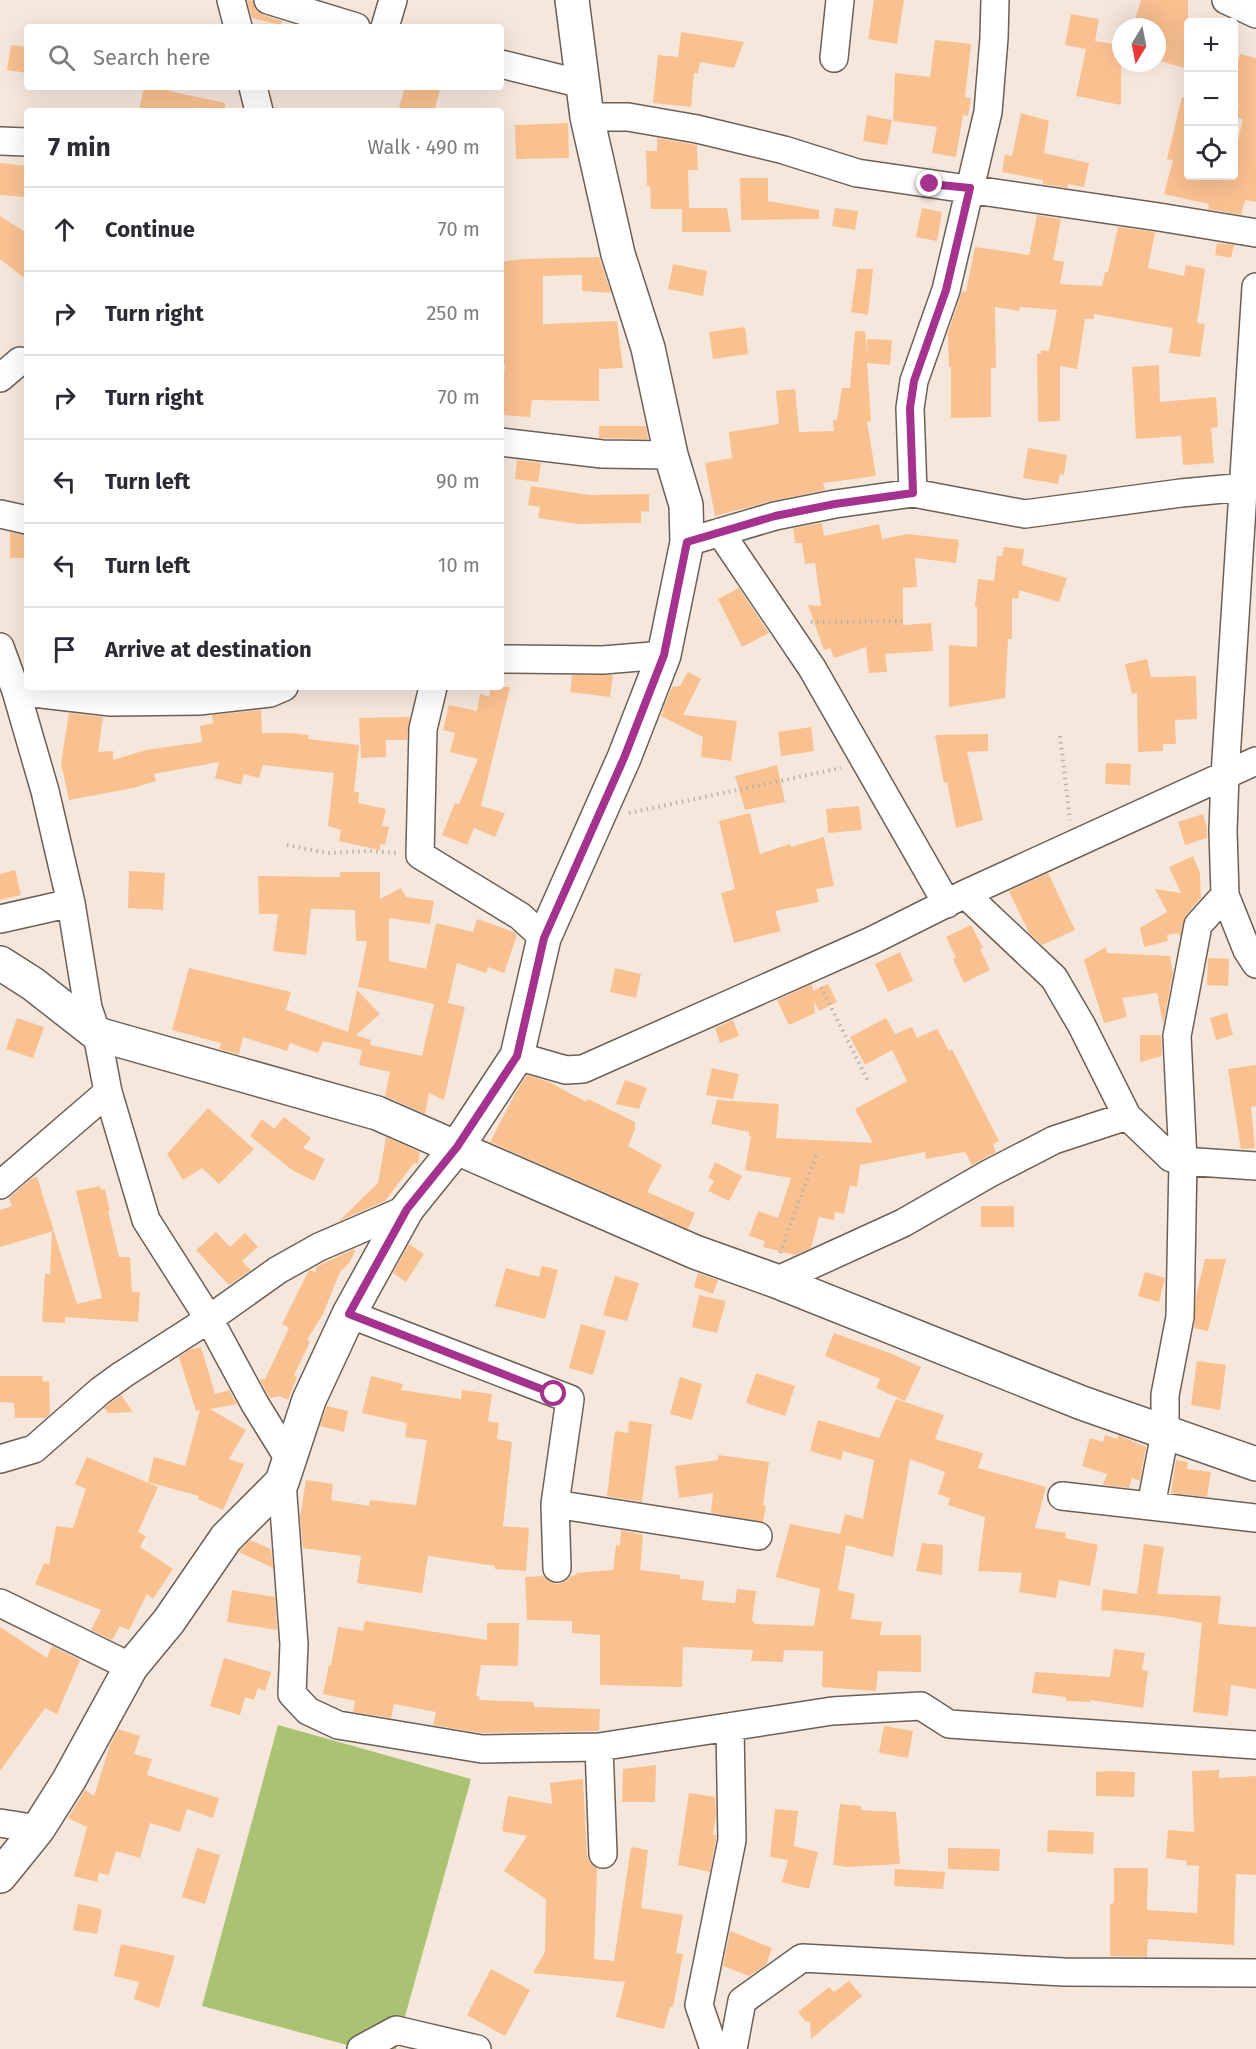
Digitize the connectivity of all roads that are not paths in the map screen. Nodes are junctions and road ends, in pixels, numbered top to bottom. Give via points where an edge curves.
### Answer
1 (231, 0) edge
2 (268, 0) edge
3 (393, 0) edge
4 (572, 0) edge
5 (840, 0) edge
6 (995, 0) edge
7 (1226, 0) edge
8 (1256, 14) edge
9 (237, 24) edge
10 (347, 24) edge
11 (386, 24) edge
12 (834, 58) dead end
13 (504, 65) edge
14 (582, 84) junction
15 (254, 90) edge
16 (258, 108) edge
17 (587, 117) junction
18 (0, 141) edge
19 (24, 142) edge
20 (970, 188) junction
21 (1256, 233) edge
22 (1256, 287) edge
23 (24, 362) edge
24 (0, 378) edge
25 (504, 442) edge
26 (671, 455) junction
27 (1249, 487) edge
28 (913, 493) junction
29 (0, 514) edge
30 (24, 519) edge
31 (720, 532) junction
32 (687, 542) junction
33 (0, 647) edge
34 (664, 655) junction
35 (504, 659) edge
36 (277, 690) edge
37 (432, 690) edge
38 (16, 691) junction
39 (1256, 762) edge
40 (1225, 775) junction
41 (1225, 896) junction
42 (956, 899) junction
43 (71, 903) junction
44 (0, 919) edge
45 (544, 938) junction
46 (0, 963) edge
47 (1256, 963) edge
48 (97, 1034) junction
49 (517, 1056) junction
50 (108, 1092) junction
51 (1127, 1116) junction
52 (457, 1147) junction
53 (1183, 1161) junction
54 (1256, 1166) edge
55 (0, 1185) edge
56 (407, 1209) junction
57 (774, 1280) junction
58 (349, 1314) junction
59 (209, 1319) junction
60 (1166, 1433) junction
61 (0, 1459) edge
62 (1256, 1464) edge
63 (285, 1471) junction
64 (1062, 1496) dead end
65 (555, 1504) junction
66 (1151, 1506) junction
67 (1256, 1518) edge
68 (758, 1536) dead end
69 (556, 1568) dead end
70 (0, 1603) edge
71 (131, 1667) junction
72 (730, 1727) junction
73 (1256, 1745) edge
74 (599, 1747) junction
75 (0, 1823) edge
76 (38, 1829) junction
77 (603, 1854) dead end
78 (0, 1876) edge
79 (1256, 1973) edge
80 (362, 2049) edge
81 (477, 2049) edge
82 (714, 2049) edge
83 (732, 2049) edge

1 - 9 street
2 - 10 street
3 - 11 street
4 - 14 street
5 - 12 street
6 - 20 street via 988,111
7 - 8 street
13 - 14 street
14 - 17 street
15 - 16 street
17 - 20 street via 628,117 697,129 858,173
17 - 26 street via 618,254 648,348
18 - 19 street
20 - 21 street
20 - 28 street via 946,290 914,381 910,408
22 - 27 street
23 - 24 street
25 - 26 street via 602,454
26 - 32 street via 686,505
27 - 28 street via 1025,514
27 - 40 street
28 - 31 street via 775,516
29 - 30 street
31 - 32 street
31 - 42 street via 812,668 865,761
32 - 34 street
33 - 38 street
34 - 35 street via 603,660
34 - 45 street via 624,758
36 - 38 street via 199,701 111,702
37 - 45 street via 423,729 420,855 520,916
38 - 43 street
39 - 40 street
40 - 41 street
40 - 42 street
41 - 47 street
41 - 53 street via 1198,925 1177,1036
42 - 49 street via 583,1069 566,1070
42 - 51 street via 1054,978
43 - 44 street
43 - 48 street via 88,1008
45 - 49 street
46 - 48 street
48 - 50 street
48 - 52 street via 377,1113
49 - 52 street
50 - 55 street
50 - 59 street via 146,1220
51 - 53 street via 1171,1158
51 - 57 street via 1054,1140 903,1223
52 - 56 street
52 - 57 street via 695,1252
53 - 54 street
53 - 60 street via 1180,1317 1165,1395
56 - 58 street
56 - 59 street via 308,1253
57 - 60 street
58 - 63 street via 309,1400
58 - 65 street via 570,1399
59 - 61 street via 122,1374 34,1449
59 - 63 street via 255,1404
60 - 62 street
60 - 66 street
63 - 71 street via 226,1538 169,1621
63 - 74 street via 294,1644 292,1694 308,1711 338,1725 482,1749
64 - 66 street
65 - 68 street
65 - 69 street
66 - 67 street
70 - 71 street
71 - 76 street
72 - 73 street via 832,1711 921,1706 949,1724
72 - 74 street
72 - 82 street via 732,1840 699,2005
74 - 77 street
75 - 76 street
76 - 78 street
79 - 83 street via 1064,1972 802,1958 742,2001
80 - 81 street via 396,2030

